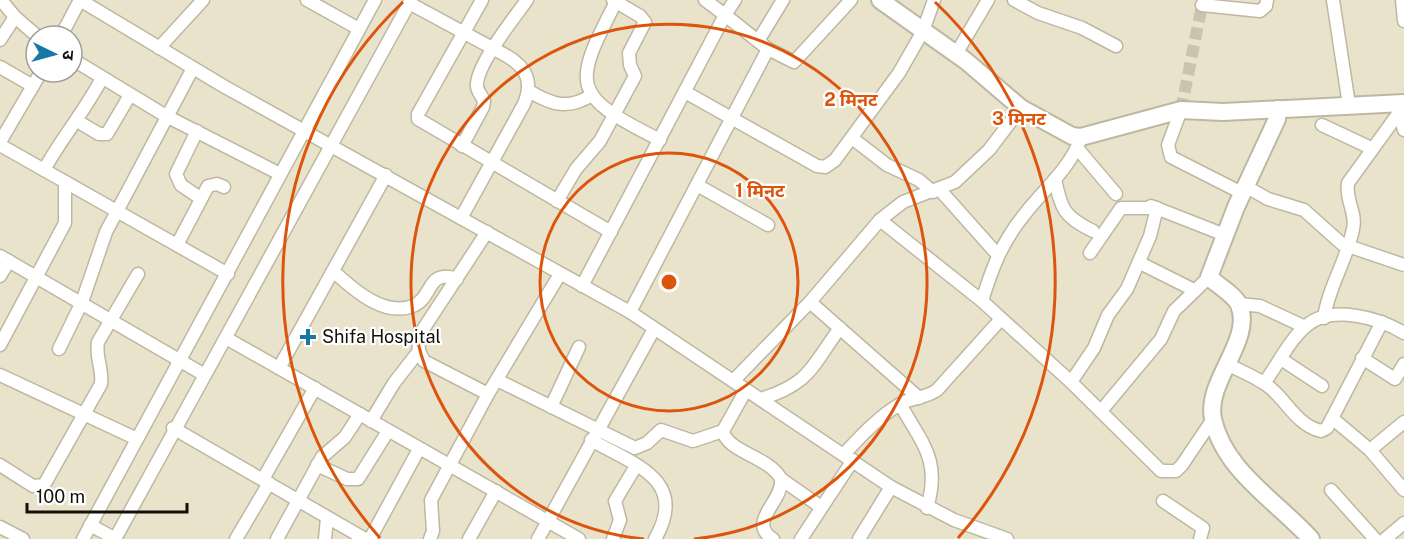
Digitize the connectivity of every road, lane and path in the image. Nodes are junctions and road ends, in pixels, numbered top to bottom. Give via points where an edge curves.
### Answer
1 (1, 0) edge
2 (80, 0) edge
3 (203, 0) edge
4 (375, 0) edge
5 (482, 0) edge
6 (527, 0) edge
7 (705, 0) edge
8 (735, 0) edge
9 (783, 0) edge
10 (851, 0) edge
11 (880, 0) edge
12 (934, 0) edge
13 (988, 0) edge
14 (1014, 0) edge
15 (1268, 0) edge
16 (1333, 0) edge
17 (1402, 0) edge
18 (310, 1) edge
19 (615, 1) edge
20 (410, 2) edge
21 (1202, 5) dead end
22 (725, 15) junction
23 (15, 17) junction
24 (1404, 21) edge
25 (67, 24) edge
26 (24, 25) edge
27 (359, 29) junction
28 (923, 31) junction
29 (464, 33) junction
30 (0, 40) edge
31 (763, 45) junction
32 (1116, 45) dead end
33 (493, 47) junction
34 (159, 48) junction
35 (956, 54) junction
36 (0, 67) edge
37 (84, 67) edge
38 (193, 68) junction
39 (102, 78) junction
40 (33, 86) joint
41 (529, 91) junction
42 (685, 92) junction
43 (130, 94) junction
44 (592, 95) junction
45 (1349, 105) junction
46 (1400, 107) edge
47 (1021, 108) junction
48 (1278, 109) junction
49 (1181, 110) junction
50 (166, 116) junction
51 (614, 117) junction
52 (731, 119) junction
53 (77, 121) junction
54 (1322, 125) dead end
55 (303, 129) junction
56 (1404, 130) edge
57 (197, 131) junction
58 (852, 138) junction
59 (660, 140) junction
60 (1079, 142) junction
61 (0, 144) edge
62 (332, 145) junction
63 (462, 146) junction
64 (1371, 148) junction
65 (492, 164) junction
66 (44, 170) junction
67 (280, 174) junction
68 (386, 174) junction
69 (1055, 179) junction
70 (65, 182) junction
71 (697, 185) junction
72 (224, 187) dead end
73 (1243, 190) junction
74 (936, 191) junction
75 (1116, 194) dead end
76 (200, 198) junction
77 (557, 201) junction
78 (1135, 202) dead end
79 (1157, 208) junction
80 (116, 211) junction
81 (461, 218) junction
82 (880, 220) junction
83 (768, 225) dead end
84 (1093, 231) dead end
85 (487, 232) junction
86 (611, 232) junction
87 (1225, 236) junction
88 (177, 245) junction
89 (1348, 246) junction
90 (1090, 253) dead end
91 (997, 254) junction
92 (5, 258) edge
93 (1140, 263) junction
94 (1404, 265) edge
95 (333, 272) junction
96 (138, 274) dead end
97 (228, 274) junction
98 (560, 274) junction
99 (0, 276) edge
100 (1209, 277) junction
101 (38, 278) junction
102 (457, 279) junction
103 (582, 285) junction
104 (1194, 290) junction
105 (982, 301) junction
106 (82, 302) junction
107 (810, 302) junction
108 (1239, 304) junction
109 (630, 312) junction
110 (1324, 318) junction
111 (1001, 319) junction
112 (112, 321) junction
113 (1382, 322) junction
114 (1305, 327) junction
115 (840, 328) junction
116 (654, 329) junction
117 (1404, 333) edge
118 (226, 338) junction
119 (0, 345) edge
120 (579, 347) dead end
121 (59, 350) dead end
122 (419, 351) junction
123 (1362, 358) junction
124 (1281, 359) junction
125 (181, 360) junction
126 (1227, 364) junction
127 (1404, 364) edge
128 (279, 368) junction
129 (203, 374) junction
130 (2, 380) edge
131 (497, 380) junction
132 (733, 381) junction
133 (1071, 382) junction
134 (1264, 383) junction
135 (1322, 386) dead end
136 (315, 388) junction
137 (746, 390) junction
138 (488, 394) junction
139 (919, 398) junction
140 (761, 399) junction
141 (900, 404) junction
142 (551, 407) junction
143 (1101, 411) junction
144 (83, 412) junction
145 (365, 418) junction
146 (1332, 418) junction
147 (1213, 419) junction
148 (1404, 422) edge
149 (173, 428) junction
150 (388, 431) junction
151 (723, 431) junction
152 (594, 436) junction
153 (137, 439) junction
154 (419, 449) junction
155 (1370, 450) junction
156 (849, 457) junction
157 (0, 465) edge
158 (317, 465) junction
159 (449, 466) junction
160 (636, 466) junction
161 (781, 479) junction
162 (266, 481) junction
163 (891, 487) junction
164 (1331, 490) dead end
165 (1404, 490) edge
166 (496, 491) junction
167 (297, 500) junction
168 (1163, 501) dead end
169 (821, 507) junction
170 (927, 508) junction
171 (327, 518) junction
172 (549, 520) junction
173 (1404, 523) edge
174 (90, 525) junction
175 (0, 527) edge
176 (976, 534) edge
177 (768, 538) edge
178 (23, 539) edge
179 (83, 539) edge
180 (115, 539) edge
181 (236, 539) edge
182 (277, 539) edge
183 (325, 539) edge
184 (365, 539) edge
185 (370, 539) edge
186 (429, 539) edge
187 (469, 539) edge
188 (538, 539) edge
189 (579, 539) edge
190 (613, 539) edge
191 (655, 539) edge
192 (801, 539) edge
193 (859, 539) edge
194 (1007, 539) edge
195 (1200, 539) edge
196 (1311, 539) edge
197 (1375, 539) edge
198 (1385, 539) edge

1 - 23 street
2 - 25 street
2 - 34 street
3 - 34 street
4 - 27 street
5 - 29 street
6 - 33 street
7 - 22 street
8 - 22 street
9 - 31 street
10 - 31 street via 799,59 788,61
11 - 28 street
12 - 28 street
13 - 35 street
14 - 32 street
15 - 21 street via 1260,10
16 - 45 street
17 - 24 street
18 - 27 street
19 - 44 street via 589,56 586,71
19 - 51 street via 645,22 629,53 635,76
20 - 29 street
20 - 62 street
22 - 31 street
22 - 42 street
23 - 26 street
23 - 30 street
27 - 55 street
28 - 35 street
28 - 58 street via 899,74
29 - 33 street
29 - 63 street via 418,114 422,123
31 - 52 street
33 - 41 street via 518,63 528,75
33 - 63 street via 477,82 483,107
34 - 38 street
35 - 47 street
36 - 40 street
37 - 39 street
38 - 50 street
38 - 55 street
39 - 43 street
39 - 53 street
40 - 61 street
41 - 44 street via 559,105 580,103
41 - 65 street
42 - 52 street
42 - 59 street
43 - 50 street
43 - 53 street via 107,134 99,134
44 - 51 street
45 - 46 street
45 - 48 street
46 - 56 street
46 - 64 street
47 - 60 street
47 - 74 street via 974,166
48 - 49 street
48 - 73 street via 1277,119
49 - 60 street
49 - 73 street via 1168,145 1170,157
50 - 57 street
50 - 80 street
51 - 59 street
51 - 77 street
52 - 58 street via 818,166 825,167 835,160
52 - 71 street
53 - 66 street
54 - 64 street
55 - 62 street
55 - 67 street
57 - 67 street
57 - 76 street via 176,174 181,185
58 - 74 street via 880,160
59 - 86 street
60 - 69 street
60 - 75 street
61 - 66 street
62 - 68 street
62 - 118 street
63 - 65 street
64 - 89 street via 1348,183 1354,223
65 - 77 street
65 - 81 street
66 - 70 street
67 - 97 street
68 - 81 street
68 - 95 street
69 - 84 street via 1064,212
69 - 91 street via 1023,215
70 - 80 street
70 - 101 street via 65,223
71 - 83 street
71 - 109 street
72 - 76 street via 208,186
73 - 87 street
73 - 89 street via 1304,210 1331,236
74 - 82 street via 903,202
74 - 91 street
76 - 88 street
77 - 86 street
78 - 79 street
79 - 87 street
79 - 90 street via 1121,208
79 - 93 street
80 - 88 street
80 - 106 street
81 - 85 street
82 - 105 street
82 - 107 street
85 - 98 street
85 - 102 street
86 - 103 street
87 - 100 street
88 - 97 street
89 - 94 street
89 - 110 street
91 - 105 street
92 - 99 street
92 - 101 street
93 - 104 street
93 - 133 street
95 - 102 street via 358,292 388,307 405,308 416,305 439,278
95 - 128 street
96 - 112 street
97 - 125 street
98 - 103 street
98 - 131 street
100 - 104 street
100 - 108 street
101 - 106 street
101 - 119 street
102 - 122 street via 420,330
103 - 109 street
104 - 143 street via 1174,311 1161,339
105 - 111 street
106 - 112 street
106 - 121 street
107 - 115 street
107 - 132 street
108 - 114 street via 1260,306
108 - 126 street via 1240,325
109 - 116 street
110 - 113 street via 1359,315
110 - 114 street
111 - 133 street
111 - 139 street via 937,390
112 - 125 street
112 - 144 street via 96,350 102,369 100,384
113 - 117 street
113 - 123 street
114 - 124 street
115 - 139 street
115 - 140 street via 804,379
116 - 132 street
116 - 152 street
118 - 128 street
118 - 129 street
120 - 142 street
122 - 138 street via 432,366
122 - 145 street
123 - 127 street via 1395,379
123 - 146 street
124 - 134 street
124 - 135 street
125 - 129 street
125 - 153 street
126 - 134 street
126 - 147 street via 1212,400
128 - 136 street
129 - 149 street
130 - 144 street
131 - 138 street
131 - 142 street
132 - 137 street
133 - 143 street
134 - 146 street via 1313,429 1324,430
136 - 145 street
136 - 162 street
137 - 140 street
137 - 151 street
138 - 159 street
139 - 141 street
140 - 156 street
141 - 156 street via 870,428
141 - 170 street via 933,469
142 - 152 street
143 - 147 street via 1152,463 1168,473 1182,465
144 - 153 street
144 - 157 street via 44,485 33,486
145 - 150 street
145 - 158 street
146 - 155 street
147 - 196 street via 1231,461
148 - 155 street
149 - 162 street
149 - 180 street
150 - 154 street
150 - 158 street via 358,479 350,480
151 - 152 street via 693,441 661,430 635,448
151 - 161 street via 728,441 769,466
152 - 160 street
152 - 172 street
153 - 174 street
154 - 159 street
154 - 185 street
155 - 165 street
156 - 163 street
156 - 169 street
158 - 167 street
159 - 166 street
159 - 186 street via 431,500
160 - 190 street via 615,501 620,520
160 - 191 street via 665,492 668,506
161 - 169 street
161 - 177 street via 779,495 762,525
162 - 167 street
162 - 181 street
163 - 170 street
163 - 193 street
164 - 197 street
166 - 172 street
166 - 187 street
167 - 171 street
167 - 182 street
168 - 195 street via 1201,526
169 - 192 street
170 - 176 street
171 - 183 street
171 - 184 street
172 - 188 street
172 - 189 street
173 - 198 street
174 - 179 street
174 - 180 street
175 - 178 street
176 - 194 street

